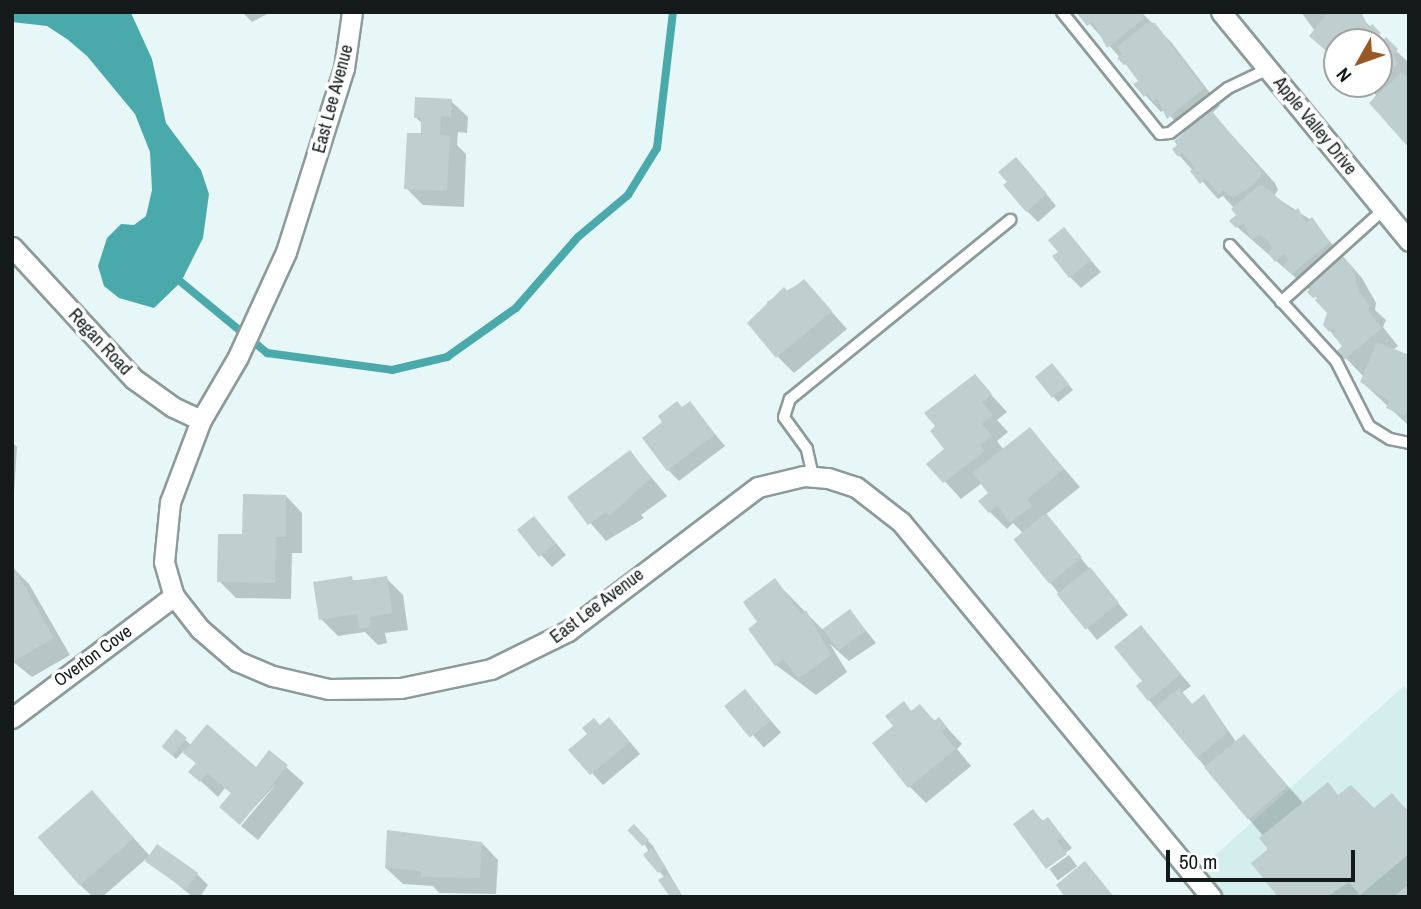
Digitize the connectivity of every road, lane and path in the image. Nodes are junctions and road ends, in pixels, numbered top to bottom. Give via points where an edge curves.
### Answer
1 (352, 12) edge
2 (1062, 12) edge
3 (1221, 12) edge
4 (1268, 69) junction
5 (1383, 210) junction
6 (1010, 220) dead end
7 (1409, 241) edge
8 (1230, 245) dead end
9 (12, 247) edge
10 (1281, 302) junction
11 (201, 419) junction
12 (1409, 443) edge
13 (813, 476) junction
14 (174, 596) junction
15 (12, 718) edge
16 (1211, 897) edge

1 - 11 street, East Lee Avenue via 344,68 286,252 238,357
2 - 4 lane via 1160,134 1170,133 1228,89
3 - 4 street, Apple Valley Drive
4 - 5 street, Apple Valley Drive
5 - 7 street, Apple Valley Drive
5 - 10 lane
6 - 13 lane via 790,399 784,417 807,449
8 - 10 lane
9 - 11 street, Regan Road via 134,379 173,407
10 - 12 lane via 1336,361 1369,426 1390,439
11 - 14 street, East Lee Avenue via 179,472 163,536 164,562
13 - 14 street, East Lee Avenue via 758,487 538,649 491,669 422,684 329,689 273,676 237,661 217,646
13 - 16 street, East Lee Avenue via 856,487 901,522
14 - 15 street, Overton Cove

